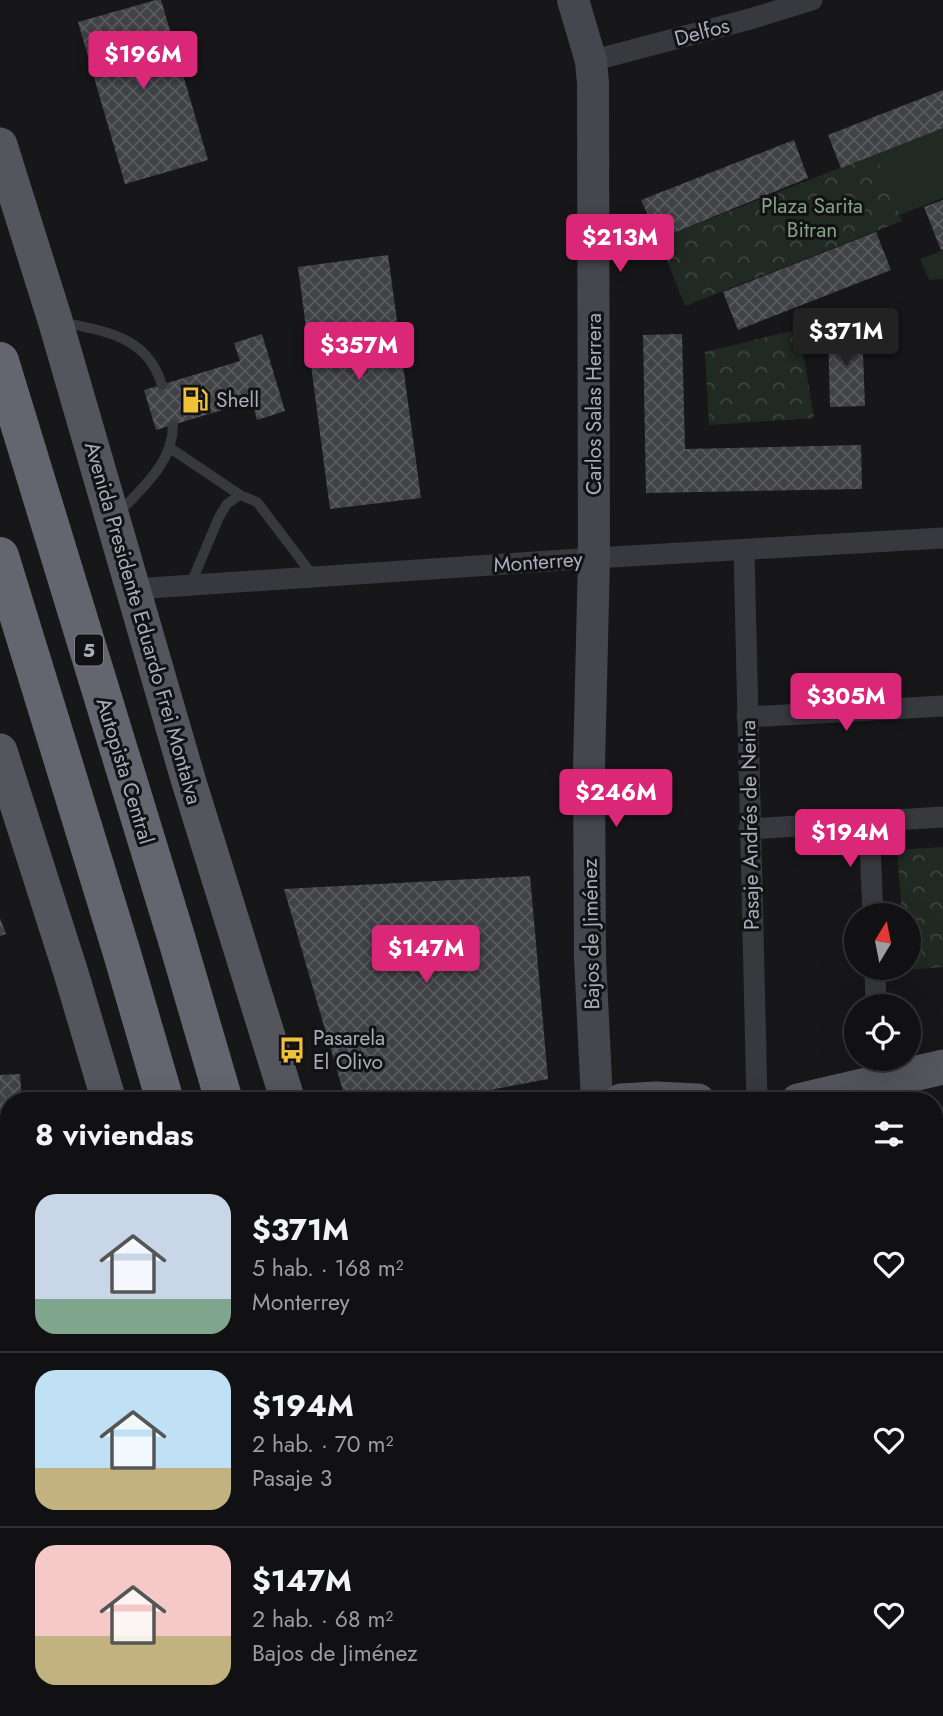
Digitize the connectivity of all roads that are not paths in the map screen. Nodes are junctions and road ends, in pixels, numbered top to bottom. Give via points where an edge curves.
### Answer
1 (573, 0) edge
2 (812, 0) edge
3 (747, 9) edge
4 (591, 61) junction
5 (0, 145) edge
6 (55, 320) junction
7 (0, 361) edge
8 (162, 385) dead end
9 (173, 425) dead end
10 (170, 448) junction
11 (240, 495) junction
12 (112, 520) junction
13 (943, 538) edge
14 (744, 550) junction
15 (0, 556) edge
16 (594, 558) junction
17 (314, 577) junction
18 (190, 586) junction
19 (134, 589) junction
20 (943, 706) edge
21 (747, 717) junction
22 (0, 751) edge
23 (943, 817) edge
24 (869, 821) junction
25 (749, 829) junction
26 (872, 903) edge
27 (943, 1067) edge
28 (921, 1068) edge
29 (876, 1071) edge
30 (106, 1092) edge
31 (162, 1092) edge
32 (221, 1092) edge
33 (285, 1092) edge
34 (597, 1092) edge
35 (757, 1092) edge
36 (822, 1092) edge

1 - 4 street, Carlos Salas Herrera
2 - 3 street, Delfos
3 - 4 street, Delfos
4 - 16 street, Carlos Salas Herrera
5 - 6 main road, Avenida Presidente Eduardo Frei Montalva
6 - 8 lane via 129,341 148,357
6 - 12 main road, Avenida Presidente Eduardo Frei Montalva
7 - 32 highway, Autopista Central / 5
9 - 10 lane
10 - 11 lane
10 - 12 lane via 160,467
11 - 17 lane via 257,502
11 - 18 lane via 219,517
12 - 19 main road, Avenida Presidente Eduardo Frei Montalva
13 - 14 street, Monterrey
14 - 16 street, Monterrey
14 - 21 street, Pasaje Andrés de Neira
15 - 31 highway
16 - 17 street, Monterrey
16 - 34 street, Bajos de Jiménez via 589,766
17 - 18 street, Monterrey
18 - 19 street, Monterrey
19 - 33 main road, Avenida Presidente Eduardo Frei Montalva
20 - 21 street
21 - 25 street, Pasaje Andrés de Neira
22 - 30 main road
23 - 24 street
24 - 25 street
24 - 26 street
25 - 35 street, Pasaje Andrés de Neira
27 - 28 main road
29 - 36 main road

